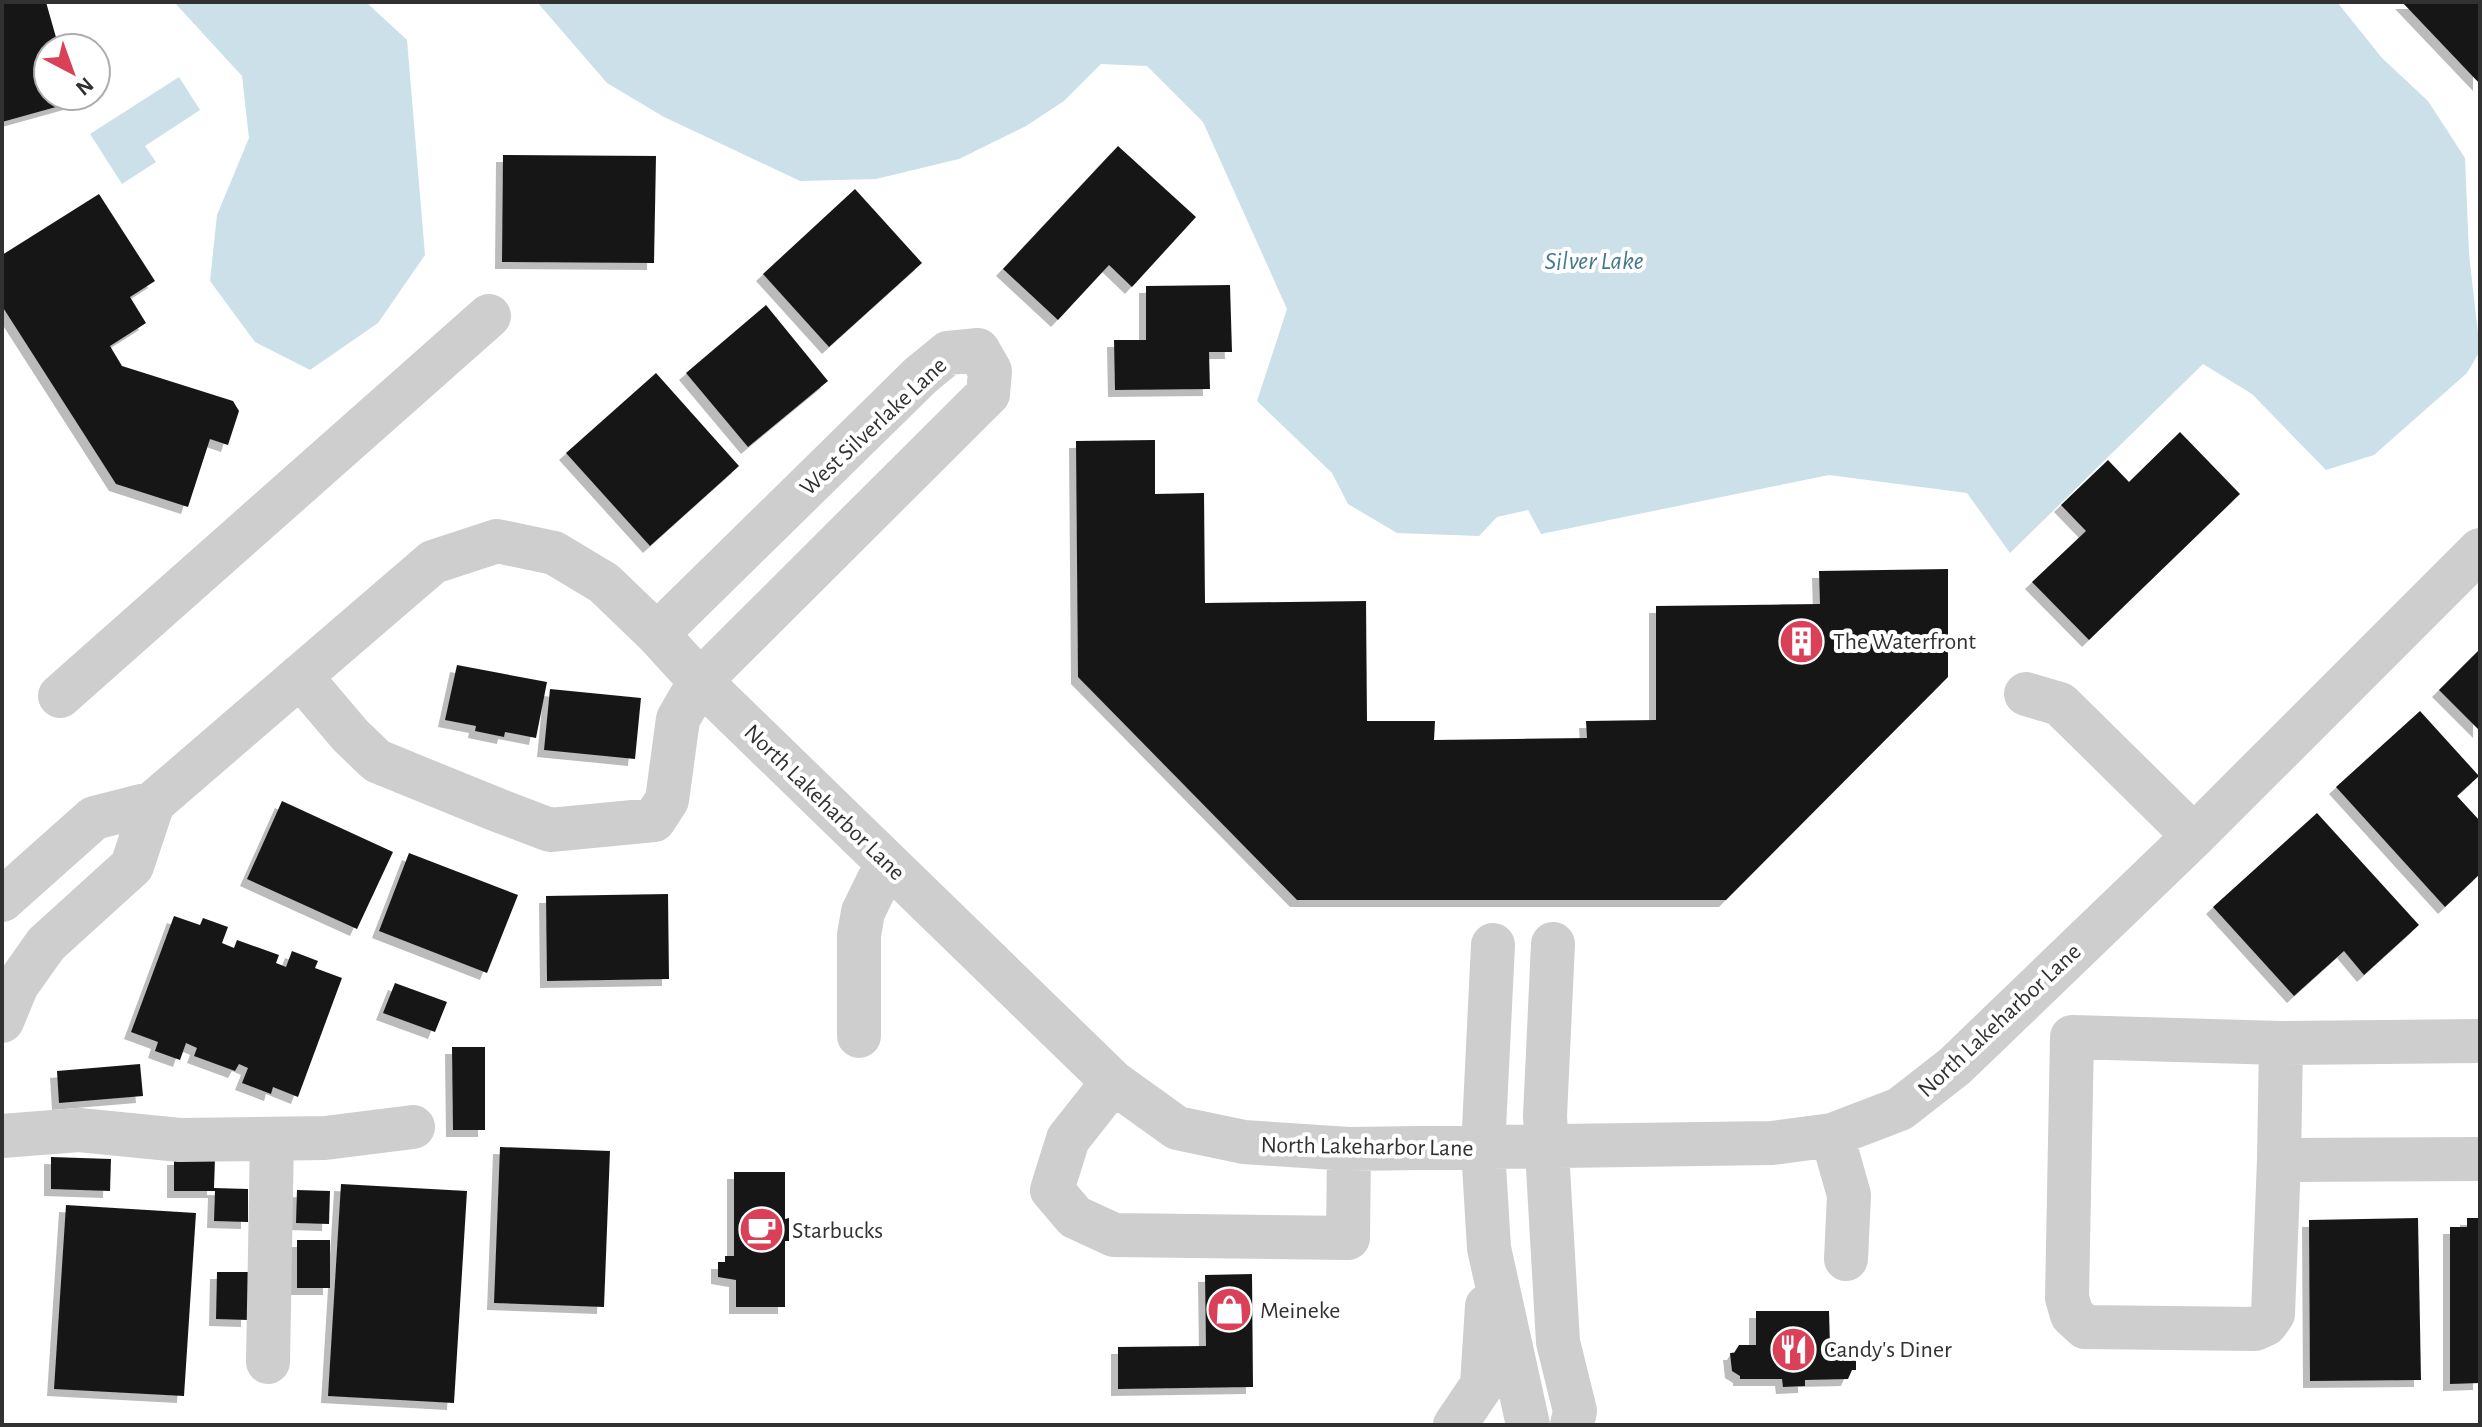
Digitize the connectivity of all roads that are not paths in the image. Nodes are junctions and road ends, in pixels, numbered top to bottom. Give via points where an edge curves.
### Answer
1 (489, 316) dead end
2 (2480, 550) edge
3 (657, 634) junction
4 (300, 676) junction
5 (700, 681) junction
6 (2026, 694) dead end
7 (60, 696) dead end
8 (153, 803) junction
9 (2194, 836) junction
10 (887, 863) junction
11 (2, 900) edge
12 (1553, 944) dead end
13 (1493, 945) dead end
14 (2028, 996) junction
15 (2, 1021) edge
16 (859, 1036) dead end
17 (2072, 1037) junction
18 (2480, 1041) edge
19 (2281, 1043) junction
20 (1113, 1082) junction
21 (413, 1127) dead end
22 (1832, 1135) junction
23 (2, 1136) edge
24 (272, 1139) junction
25 (1546, 1147) junction
26 (1349, 1149) junction
27 (1483, 1149) junction
28 (2480, 1159) edge
29 (2279, 1160) junction
30 (1489, 1248) junction
31 (1846, 1259) dead end
32 (268, 1362) dead end
33 (1455, 1425) edge
34 (1528, 1425) edge
35 (1572, 1425) edge

1 - 7 street
2 - 9 street, North Lakeharbor Lane
3 - 4 street, North Lakeharbor Lane via 604,583 554,553 497,541 433,562
3 - 5 street, North Lakeharbor Lane
3 - 5 street, West Silverlake Lane via 921,375 948,353 978,350 990,371 988,394
4 - 5 street via 377,761 550,830 654,820 667,800 678,719
4 - 8 street, North Lakeharbor Lane
5 - 10 street, North Lakeharbor Lane
6 - 9 street via 2060,704
8 - 11 street, North Lakeharbor Lane via 94,818
8 - 15 street via 132,866 46,944 17,985
9 - 14 street, North Lakeharbor Lane
10 - 16 street via 863,912 859,935
10 - 20 street, North Lakeharbor Lane
12 - 25 street
13 - 27 street
14 - 17 street
14 - 22 street, North Lakeharbor Lane via 1955,1066 1900,1109
17 - 19 street
17 - 29 street via 2067,1298 2072,1315 2085,1327 2255,1329 2266,1324 2273,1314
18 - 19 street
19 - 29 street
20 - 26 street, North Lakeharbor Lane via 1177,1128 1244,1142
20 - 26 street via 1068,1139 1052,1190 1075,1217 1114,1235 1348,1238
21 - 24 street
22 - 25 street, North Lakeharbor Lane via 1772,1143
22 - 31 street via 1849,1195
23 - 24 street via 79,1130 180,1140
24 - 32 street
25 - 27 street, North Lakeharbor Lane
25 - 35 street via 1558,1342 1575,1411
26 - 27 street, North Lakeharbor Lane
27 - 30 street
28 - 29 street
30 - 33 street via 1482,1385
30 - 34 street

